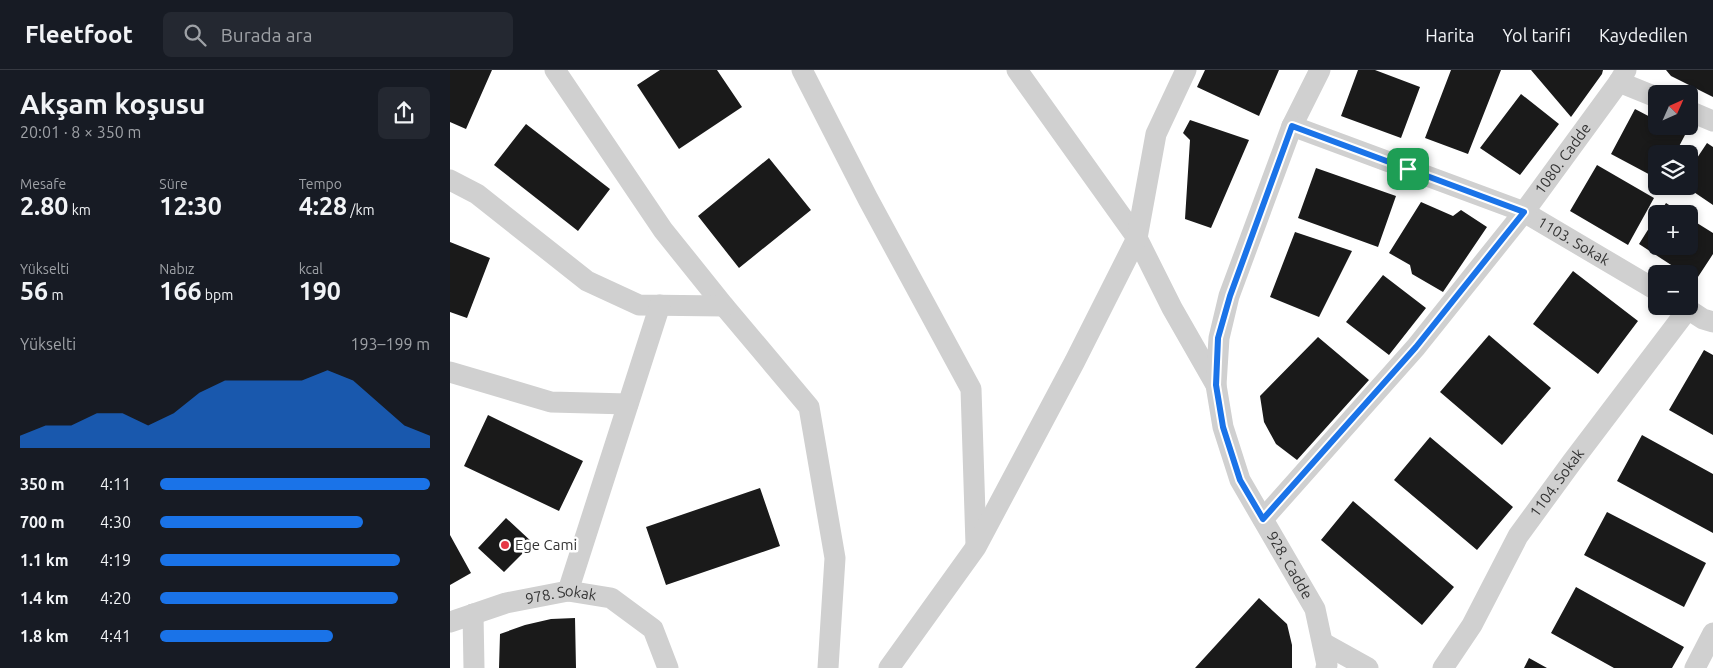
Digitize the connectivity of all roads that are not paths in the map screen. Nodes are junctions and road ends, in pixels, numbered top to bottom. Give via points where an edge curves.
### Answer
1 (555, 70) edge
2 (802, 70) edge
3 (1017, 70) edge
4 (1186, 70) edge
5 (1320, 70) edge
6 (1622, 76) edge
7 (1648, 92) edge
8 (1698, 115) edge
9 (1713, 121) edge
10 (1292, 126) junction
11 (450, 180) edge
12 (1524, 212) junction
13 (1137, 238) junction
14 (1648, 285) edge
15 (660, 305) junction
16 (724, 306) junction
17 (1681, 315) edge
18 (1697, 315) edge
19 (1713, 322) edge
20 (450, 372) edge
21 (1216, 385) junction
22 (628, 404) junction
23 (1263, 519) junction
24 (976, 547) junction
25 (568, 591) junction
26 (473, 614) junction
27 (450, 622) edge
28 (1713, 633) edge
29 (1323, 643) junction
30 (474, 668) edge
31 (668, 668) edge
32 (828, 668) edge
33 (889, 668) edge
34 (1326, 668) edge
35 (1368, 668) edge
36 (1443, 668) edge
37 (1695, 668) edge

1 - 16 street via 663,230
2 - 24 street via 971,389
3 - 13 street
4 - 13 street via 1156,134
5 - 10 street, 928. Cadde
6 - 7 street
6 - 12 street, 1080. Cadde
8 - 9 street
10 - 12 street, 1103. Sokak
10 - 21 street, 928. Cadde via 1230,296 1218,338
11 - 15 street via 477,194 587,281 639,305
12 - 14 street, 1103. Sokak
12 - 23 street, 1080. Cadde via 1416,347
13 - 21 street
13 - 24 street
15 - 16 street
15 - 22 street
16 - 32 street via 808,407 835,558
17 - 36 street, 1104. Sokak via 1518,536 1472,625
18 - 19 street
20 - 22 street via 551,402
21 - 23 street, 928. Cadde via 1223,427 1240,480
22 - 25 street
23 - 29 street, 928. Cadde via 1315,609
24 - 33 street
25 - 26 street, 978. Sokak via 506,603
25 - 31 street, 978. Sokak via 612,598 653,629
26 - 27 street, 978. Sokak
26 - 30 street
28 - 37 street
29 - 34 street, 928. Cadde
29 - 35 street

